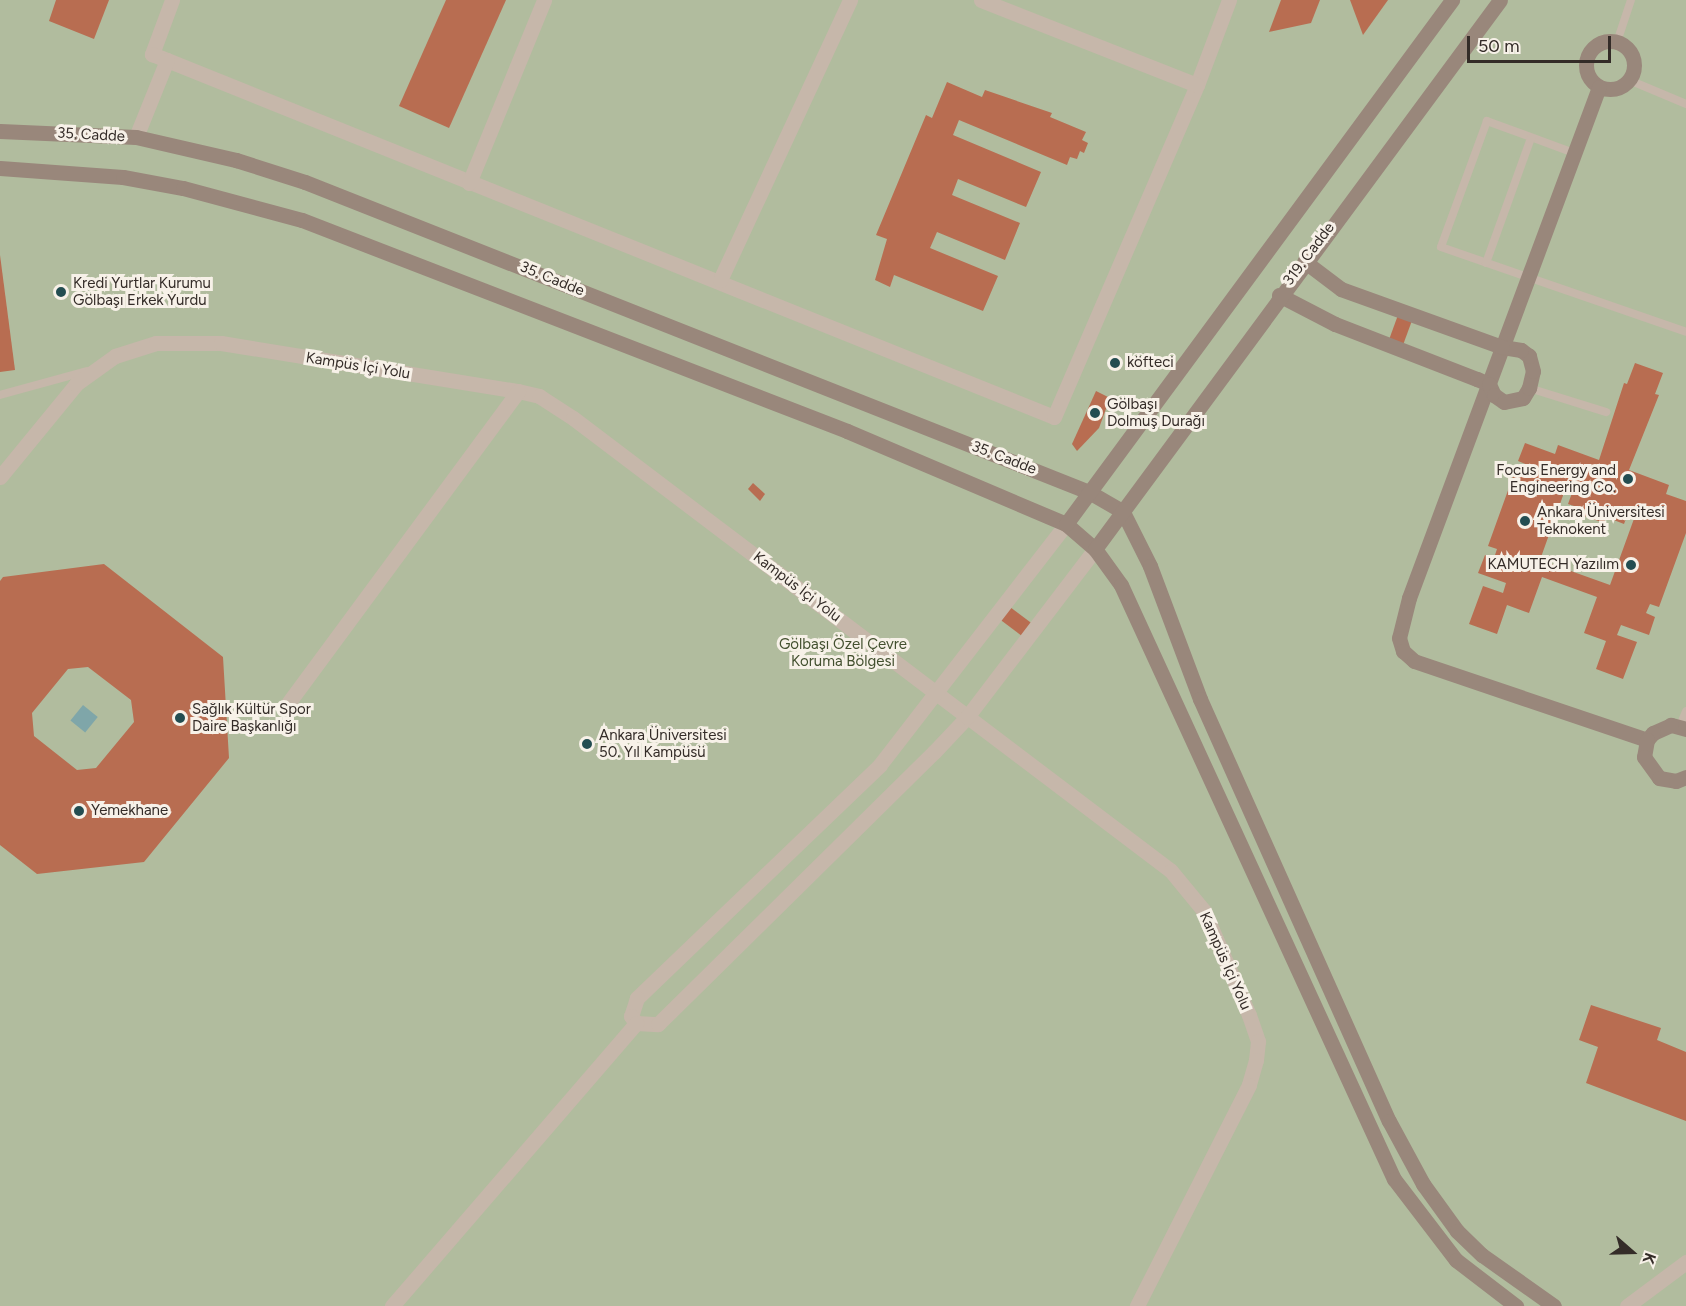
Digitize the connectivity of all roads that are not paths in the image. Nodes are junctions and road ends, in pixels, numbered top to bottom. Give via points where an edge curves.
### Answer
1 (172, 0) edge
2 (544, 0) edge
3 (850, 0) edge
4 (981, 0) edge
5 (1229, 0) edge
6 (1452, 0) edge
7 (1500, 0) edge
8 (1631, 0) edge
9 (1617, 42) junction
10 (167, 60) junction
11 (1629, 80) junction
12 (1197, 85) junction
13 (1599, 87) junction
14 (1686, 104) edge
15 (0, 131) edge
16 (136, 137) junction
17 (1531, 138) junction
18 (1575, 153) junction
19 (0, 168) edge
20 (469, 183) junction
21 (1304, 261) junction
22 (1486, 263) junction
23 (1528, 278) junction
24 (720, 280) junction
25 (1279, 295) junction
26 (1686, 332) edge
27 (1502, 347) junction
28 (96, 369) junction
29 (1489, 384) junction
30 (1529, 387) junction
31 (519, 391) junction
32 (0, 395) edge
33 (1606, 412) dead end
34 (0, 477) edge
35 (1089, 492) junction
36 (1123, 512) junction
37 (1066, 524) junction
38 (1095, 549) junction
39 (935, 692) junction
40 (289, 702) dead end
41 (1686, 711) edge
42 (967, 717) junction
43 (1683, 728) edge
44 (1647, 740) junction
45 (1686, 777) edge
46 (636, 1023) junction
47 (1686, 1262) edge
48 (392, 1306) edge
49 (1137, 1306) edge
50 (1516, 1306) edge
51 (1554, 1306) edge
52 (1627, 1306) edge

1 - 10 street via 153,54
2 - 20 street
3 - 24 street
4 - 12 street
5 - 12 street
6 - 35 street
7 - 21 street, 319. Cadde
8 - 9 lane
9 - 11 street via 1633,58
9 - 13 street via 1601,43 1586,60 1588,76
10 - 16 street
10 - 20 street
11 - 13 street via 1615,89
11 - 14 lane
12 - 24 street via 1054,417
13 - 18 street
15 - 16 street, 35. Cadde
16 - 35 street, 35. Cadde via 236,160 305,182
17 - 18 lane
17 - 22 lane
17 - 22 lane via 1487,121 1460,194 1441,247
18 - 23 street
19 - 37 street via 123,177 183,188 302,220 847,431
20 - 24 street
21 - 25 street, 319. Cadde
21 - 27 street via 1341,289
22 - 23 lane
23 - 26 lane
23 - 27 street
25 - 29 street via 1335,324
25 - 36 street, 319. Cadde
27 - 29 street
27 - 30 street via 1529,356 1533,371
28 - 31 street, Kampüs İçi Yolu via 115,356 156,343 202,342
28 - 32 lane
28 - 34 street, Kampüs İçi Yolu via 60,401
29 - 30 street via 1494,395 1513,403
29 - 44 street via 1403,614 1399,638 1403,651 1414,661
30 - 33 lane
31 - 39 street, Kampüs İçi Yolu via 539,396 573,418
31 - 40 street
35 - 36 street, 35. Cadde
35 - 37 street
36 - 38 street, 319. Cadde
36 - 51 street via 1150,566 1200,699 1389,1121 1423,1184 1457,1231 1489,1261
37 - 38 street
37 - 39 street
38 - 42 street
38 - 50 street via 1121,585 1394,1179 1456,1260
39 - 42 street, Kampüs İçi Yolu
39 - 46 street via 879,765 637,998 631,1016
41 - 43 lane
42 - 46 street via 670,1013 658,1024
42 - 49 street, Kampüs İçi Yolu via 1189,889 1204,911 1258,1041 1249,1085
43 - 44 street via 1661,727
44 - 45 street via 1644,757 1652,773 1667,781
46 - 48 street
47 - 52 street

